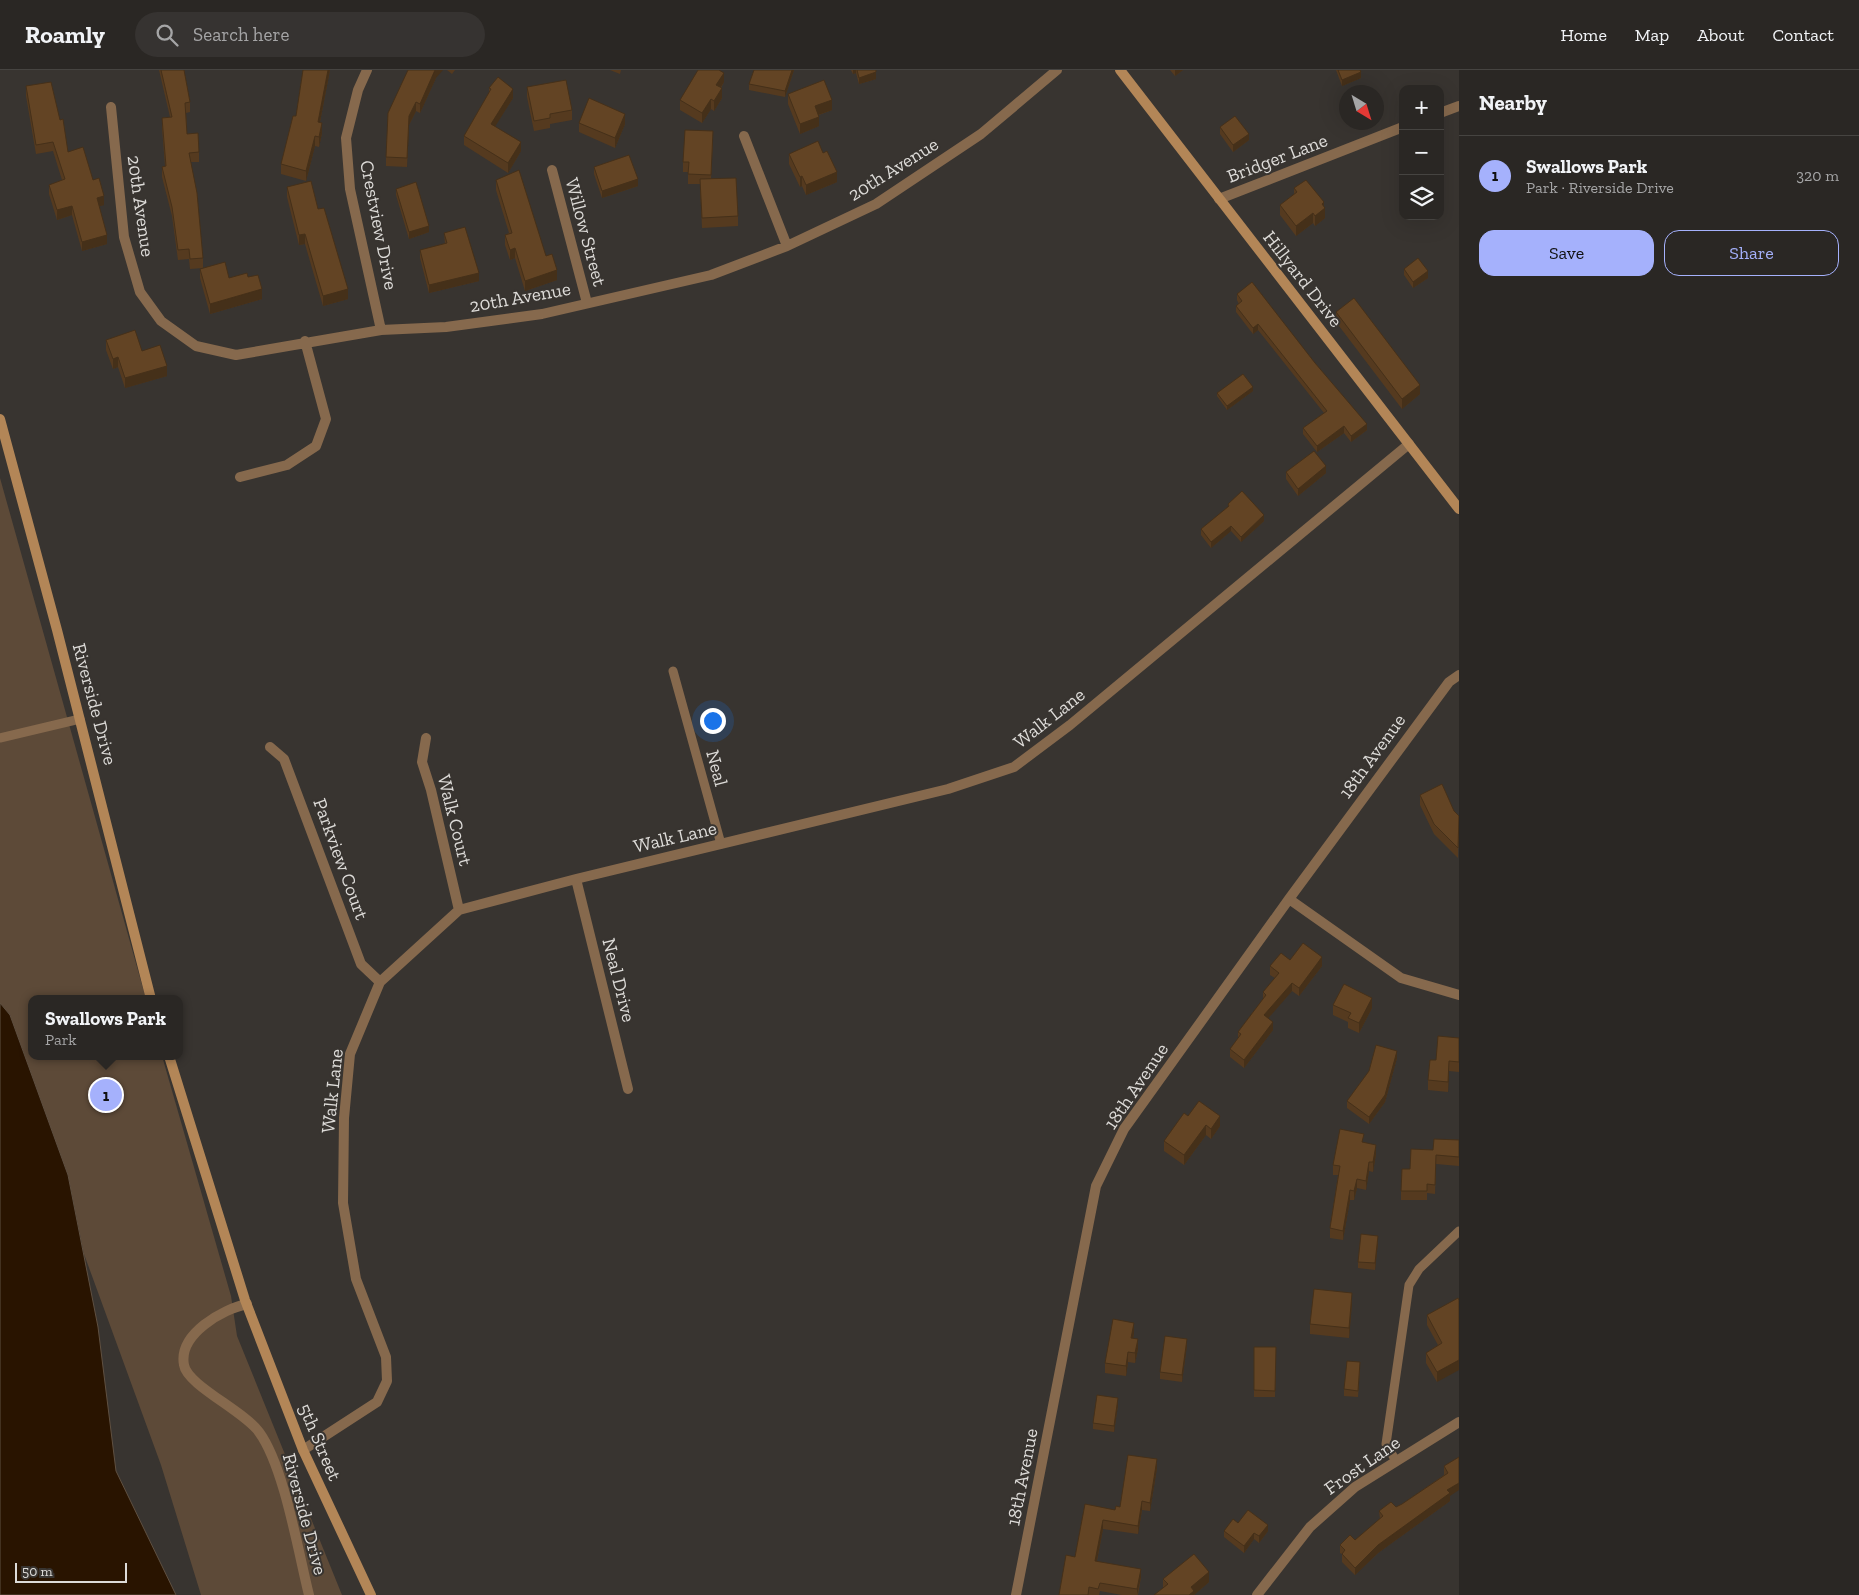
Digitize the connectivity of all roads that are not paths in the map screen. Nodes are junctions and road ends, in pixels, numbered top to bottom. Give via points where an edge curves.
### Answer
1 (368, 70) edge
2 (1057, 70) edge
3 (1120, 70) edge
4 (1459, 106) edge
5 (112, 107) dead end
6 (1444, 112) edge
7 (1399, 129) edge
8 (744, 136) dead end
9 (552, 170) dead end
10 (1219, 199) junction
11 (787, 246) junction
12 (587, 303) junction
13 (381, 330) junction
14 (304, 341) junction
15 (0, 419) edge
16 (1410, 444) junction
17 (240, 477) dead end
18 (1459, 509) edge
19 (672, 671) dead end
20 (1459, 675) edge
21 (80, 719) junction
22 (0, 738) edge
23 (426, 738) dead end
24 (270, 747) dead end
25 (721, 844) junction
26 (576, 879) junction
27 (1289, 899) junction
28 (459, 910) junction
29 (380, 982) junction
30 (151, 995) edge
31 (1459, 995) edge
32 (170, 1060) edge
33 (628, 1089) dead end
34 (1459, 1231) edge
35 (246, 1302) junction
36 (1459, 1422) edge
37 (303, 1450) junction
38 (1396, 1461) junction
39 (309, 1595) edge
40 (371, 1595) edge
41 (1016, 1595) edge
42 (1256, 1595) edge

1 - 13 street, Crestview Drive via 358,90 346,138 350,189
2 - 11 street, 20th Avenue via 981,134 876,204
3 - 10 main road, Hillyard Drive
4 - 6 street
5 - 14 street, 20th Avenue via 124,237 140,292 161,321 196,346 236,355
7 - 10 street, Bridger Lane
8 - 11 street
9 - 12 street, Willow Street
10 - 16 main road, Hillyard Drive
11 - 12 street, 20th Avenue via 711,276
12 - 13 street, 20th Avenue via 542,314 446,327
13 - 14 street, 20th Avenue
14 - 17 street via 326,419 316,446 287,465
15 - 21 main road, Riverside Drive
16 - 18 main road, Hillyard Drive
16 - 25 street, Walk Lane via 1070,725 1014,767 948,789
19 - 25 lane, Neal
20 - 27 street, 18th Avenue via 1449,682
21 - 22 lane
21 - 30 main road, Riverside Drive
23 - 28 street, Walk Court via 422,762
24 - 29 street, Parkview Court via 284,758 361,964
25 - 26 street, Walk Lane
26 - 28 street, Walk Lane
26 - 33 street, Neal Drive
27 - 31 street via 1402,978
27 - 41 street, 18th Avenue via 1124,1129 1096,1186
28 - 29 street, Walk Lane
29 - 37 street, Walk Lane via 350,1054 344,1118 343,1203 356,1279 386,1357 387,1381 377,1402
32 - 35 main road
34 - 38 lane via 1419,1270 1409,1285 1386,1444
35 - 37 main road, 5th Street
35 - 39 street, Riverside Drive via 226,1310 200,1328 185,1350 184,1366 193,1380 248,1420 266,1443 288,1510
36 - 38 street, Frost Lane
37 - 40 main road, 5th Street
38 - 42 street, Frost Lane via 1355,1487 1310,1527

